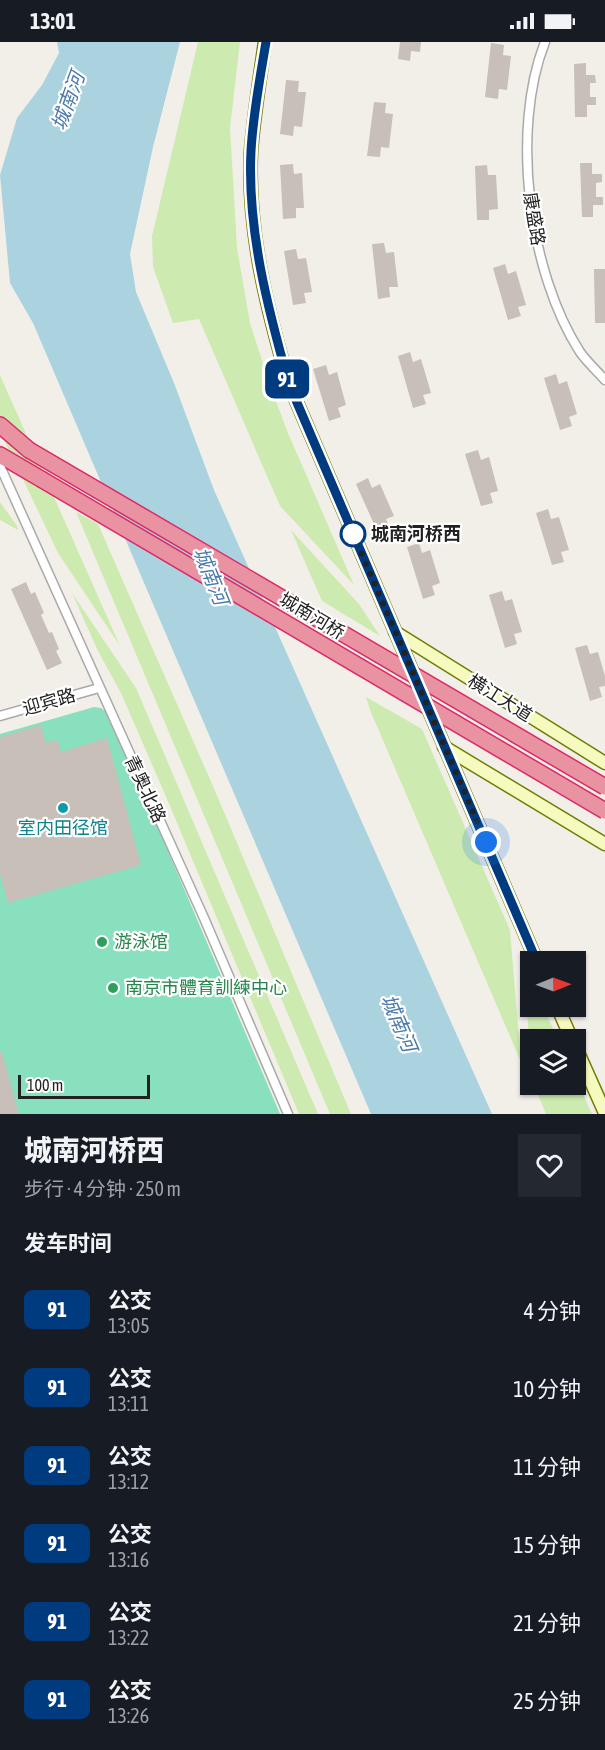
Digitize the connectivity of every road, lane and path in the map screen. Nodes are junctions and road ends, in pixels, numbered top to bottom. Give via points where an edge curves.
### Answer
1 (266, 42) edge
2 (545, 42) edge
3 (605, 380) edge
4 (0, 425) edge
5 (0, 433) edge
6 (29, 450) junction
7 (0, 455) edge
8 (0, 461) edge
9 (0, 466) edge
10 (41, 479) junction
11 (395, 632) junction
12 (99, 688) junction
13 (0, 716) edge
14 (444, 747) junction
15 (603, 758) edge
16 (605, 787) edge
17 (605, 812) edge
18 (605, 844) edge
19 (532, 951) edge
20 (586, 1070) edge
21 (605, 1113) edge
22 (288, 1114) edge

1 - 11 street via 251,152 256,242 263,286 289,384
2 - 3 street, 康盛路 via 529,112 527,171 534,231 549,289 581,353
4 - 6 highway
5 - 6 highway, 城南河桥
6 - 16 highway, 城南河桥, bridge
7 - 10 highway, 城南河桥
8 - 10 highway
9 - 12 street, 青奥北路
10 - 17 highway, 城南河桥, bridge
11 - 14 street
11 - 15 street, 横江大道
12 - 13 street, 迎宾路
12 - 22 street, 青奥北路
14 - 18 street
14 - 19 street
20 - 21 street

